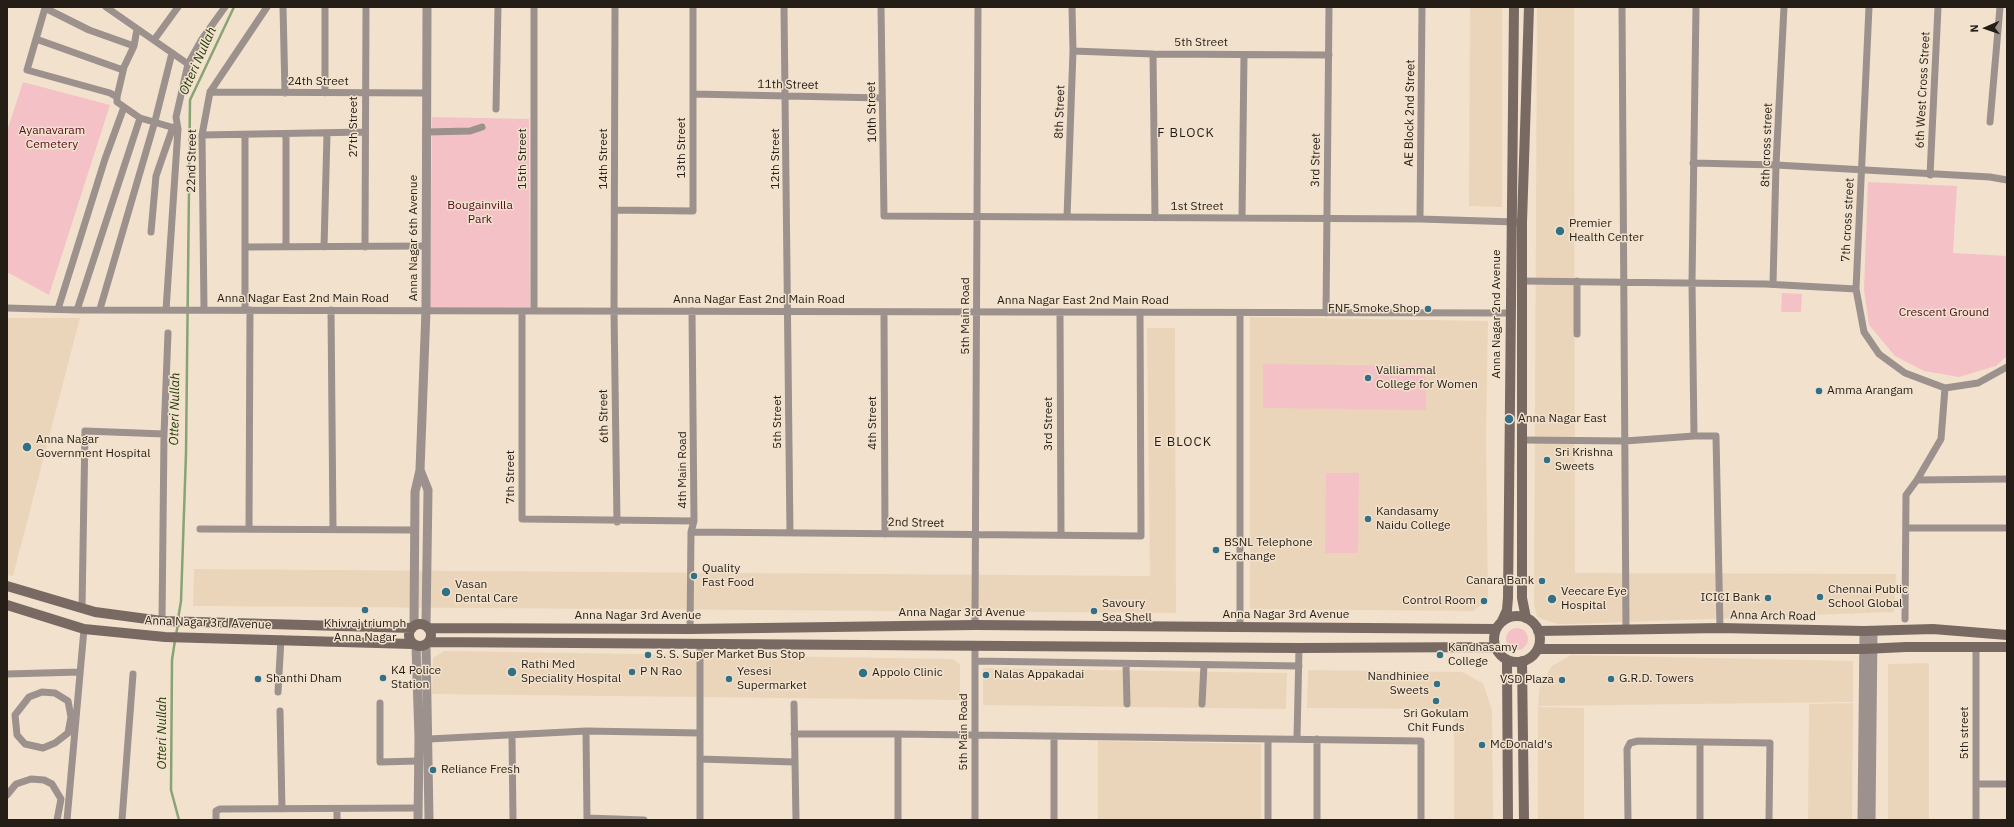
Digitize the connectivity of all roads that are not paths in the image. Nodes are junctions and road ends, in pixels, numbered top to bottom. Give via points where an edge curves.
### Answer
1 (106, 7) edge
2 (178, 7) edge
3 (225, 7) edge
4 (266, 7) edge
5 (283, 7) edge
6 (325, 7) edge
7 (366, 7) edge
8 (427, 7) edge
9 (498, 7) edge
10 (534, 7) edge
11 (615, 7) edge
12 (693, 7) edge
13 (784, 7) edge
14 (881, 7) edge
15 (978, 7) edge
16 (1072, 7) edge
17 (1329, 7) edge
18 (1422, 7) edge
19 (1514, 7) edge
20 (1529, 7) edge
21 (1622, 7) edge
22 (1696, 7) edge
23 (1784, 7) edge
24 (1869, 7) edge
25 (1938, 7) edge
26 (2000, 7) edge
27 (137, 29) junction
28 (36, 39) junction
29 (154, 40) junction
30 (134, 46) junction
31 (1073, 50) junction
32 (172, 53) junction
33 (1154, 54) junction
34 (1244, 55) junction
35 (1328, 55) junction
36 (188, 64) junction
37 (123, 70) junction
38 (210, 92) junction
39 (285, 93) junction
40 (325, 93) junction
41 (365, 93) junction
42 (426, 93) junction
43 (693, 94) junction
44 (786, 95) junction
45 (117, 97) junction
46 (882, 98) junction
47 (124, 107) junction
48 (496, 109) dead end
49 (140, 118) junction
50 (155, 121) junction
51 (1990, 122) dead end
52 (482, 127) dead end
53 (175, 128) junction
54 (365, 132) junction
55 (426, 132) junction
56 (245, 134) junction
57 (286, 134) junction
58 (327, 134) junction
59 (202, 135) junction
60 (1693, 163) junction
61 (1776, 165) junction
62 (1862, 170) junction
63 (1930, 175) junction
64 (2007, 180) edge
65 (615, 210) junction
66 (884, 216) joint
67 (977, 216) junction
68 (1067, 217) junction
69 (1155, 218) junction
70 (1242, 218) junction
71 (1327, 219) junction
72 (1420, 219) junction
73 (1510, 222) junction
74 (1522, 222) junction
75 (151, 232) dead end
76 (286, 246) junction
77 (426, 246) junction
78 (245, 247) junction
79 (324, 247) junction
80 (365, 247) junction
81 (1522, 281) junction
82 (1578, 281) junction
83 (1624, 281) junction
84 (1692, 282) junction
85 (1773, 284) junction
86 (1856, 289) junction
87 (7, 308) edge
88 (58, 309) junction
89 (100, 309) junction
90 (77, 310) junction
91 (166, 310) junction
92 (204, 310) junction
93 (247, 310) junction
94 (331, 310) junction
95 (426, 310) junction
96 (534, 310) junction
97 (692, 310) junction
98 (522, 311) junction
99 (614, 311) junction
100 (788, 311) junction
101 (884, 312) junction
102 (977, 312) junction
103 (1060, 312) junction
104 (1140, 312) junction
105 (1240, 312) junction
106 (1326, 313) junction
107 (1511, 313) junction
108 (168, 333) dead end
109 (1577, 334) dead end
110 (2007, 366) edge
111 (1945, 388) junction
112 (164, 434) junction
113 (1694, 436) junction
114 (1522, 440) junction
115 (1625, 441) junction
116 (420, 470) junction
117 (2007, 479) edge
118 (1917, 480) junction
119 (694, 521) junction
120 (617, 522) junction
121 (333, 528) junction
122 (1906, 528) junction
123 (2007, 528) edge
124 (200, 529) dead end
125 (249, 529) junction
126 (414, 530) junction
127 (691, 532) junction
128 (790, 532) junction
129 (885, 534) junction
130 (976, 534) junction
131 (1061, 535) junction
132 (7, 586) edge
133 (7, 605) edge
134 (82, 608) junction
135 (1526, 618) junction
136 (1905, 619) dead end
137 (162, 621) junction
138 (1502, 621) junction
139 (975, 625) junction
140 (413, 627) junction
141 (427, 627) junction
142 (1240, 628) junction
143 (1720, 628) junction
144 (84, 629) junction
145 (690, 629) junction
146 (1496, 629) junction
147 (1626, 629) junction
148 (1543, 631) junction
149 (1868, 631) junction
150 (2007, 635) edge
151 (281, 639) junction
152 (700, 643) junction
153 (421, 644) junction
154 (975, 645) junction
155 (1495, 647) junction
156 (1976, 647) junction
157 (2007, 647) edge
158 (1299, 648) junction
159 (1538, 649) junction
160 (1548, 649) junction
161 (1868, 649) junction
162 (1507, 660) junction
163 (975, 661) junction
164 (1522, 661) junction
165 (1126, 664) junction
166 (1204, 665) junction
167 (1299, 666) junction
168 (80, 672) junction
169 (7, 674) edge
170 (133, 674) dead end
171 (278, 692) dead end
172 (380, 703) dead end
173 (794, 704) dead end
174 (1127, 704) dead end
175 (1202, 704) dead end
176 (280, 711) dead end
177 (74, 717) junction
178 (586, 732) junction
179 (700, 733) junction
180 (794, 734) junction
181 (898, 734) junction
182 (975, 735) junction
183 (512, 736) junction
184 (1054, 736) junction
185 (1297, 738) junction
186 (429, 739) junction
187 (1268, 739) junction
188 (1317, 739) junction
189 (1700, 742) junction
190 (700, 759) junction
191 (418, 761) junction
192 (794, 762) junction
193 (1976, 784) junction
194 (2007, 784) edge
195 (7, 795) edge
196 (69, 798) junction
197 (61, 799) junction
198 (337, 808) junction
199 (418, 808) junction
200 (282, 809) junction
201 (587, 819) edge
202 (57, 820) edge
203 (67, 820) edge
204 (122, 820) edge
205 (216, 820) edge
206 (337, 820) edge
207 (418, 820) edge
208 (429, 820) edge
209 (512, 820) edge
210 (644, 820) edge
211 (700, 820) edge
212 (796, 820) edge
213 (898, 820) edge
214 (975, 820) edge
215 (1054, 820) edge
216 (1268, 820) edge
217 (1317, 820) edge
218 (1421, 820) edge
219 (1508, 820) edge
220 (1524, 820) edge
221 (1628, 820) edge
222 (1700, 820) edge
223 (1769, 820) edge
224 (1862, 820) edge
225 (1871, 820) edge
226 (1976, 820) edge

1 - 27 street
2 - 29 street
3 - 36 street
4 - 38 street, 22nd Street
5 - 39 street
6 - 40 street
7 - 41 street, 27th Street
8 - 42 street, Anna Nagar 6th Avenue
9 - 48 street
10 - 96 street, 15th Street
11 - 65 street, 14th Street
12 - 43 street, 13th Street
13 - 44 street, 12th Street
14 - 46 street, 10th Street
15 - 67 street, 5th Main Road
16 - 31 street, 8th Street
17 - 35 street, 3rd Street
18 - 72 street, AE Block 2nd Street
19 - 73 main road, Anna Nagar 2nd Avenue
20 - 74 main road, Anna Nagar 2nd Avenue
21 - 83 street
22 - 60 street
23 - 61 street, 8th cross street
24 - 62 street, 7th cross street
25 - 63 street, 6th West Cross Street
26 - 51 street
27 - 29 street
27 - 30 street
28 - 30 street via 45,8 89,30
28 - 37 street
28 - 45 street via 27,70
29 - 32 street
30 - 37 street
31 - 33 street, 5th Street
31 - 68 street, 8th Street
32 - 36 street
32 - 50 street
33 - 34 street, 5th Street
33 - 69 street
34 - 35 street, 5th Street
34 - 70 street
35 - 71 street, 3rd Street
36 - 53 street
37 - 45 street
38 - 39 street, 24th Street
38 - 59 street, 22nd Street
39 - 40 street, 24th Street
40 - 41 street, 24th Street
41 - 42 street, 24th Street
41 - 54 street, 27th Street
42 - 55 street, Anna Nagar 6th Avenue
43 - 44 street, 11th Street
43 - 65 street, 13th Street via 693,210
44 - 46 street, 11th Street
44 - 100 street, 12th Street
45 - 47 street via 117,102
46 - 66 street, 10th Street
47 - 49 street
47 - 88 street
49 - 50 street
49 - 90 street
50 - 53 street
50 - 89 street
52 - 55 street via 470,131
53 - 75 street via 156,176
53 - 91 street
54 - 58 street
54 - 80 street, 27th Street
55 - 77 street, Anna Nagar 6th Avenue
56 - 57 street
56 - 59 street
56 - 78 street
57 - 58 street
57 - 76 street
58 - 79 street
59 - 92 street, 22nd Street
60 - 61 street
60 - 84 street
61 - 62 street
61 - 85 street, 8th cross street
62 - 63 street
62 - 86 street, 7th cross street
63 - 64 street
65 - 99 street, 14th Street
66 - 67 street, 1st Street
67 - 68 street, 1st Street
67 - 102 street, 5th Main Road
68 - 69 street, 1st Street
69 - 70 street, 1st Street
70 - 71 street, 1st Street
71 - 72 street, 1st Street
71 - 106 street, 3rd Street
72 - 73 street, 1st Street
73 - 74 street, 1st Street
73 - 107 main road, Anna Nagar 2nd Avenue
74 - 81 main road, Anna Nagar 2nd Avenue
76 - 78 street
76 - 79 street
77 - 80 street
77 - 95 street, Anna Nagar 6th Avenue
78 - 93 street
79 - 80 street
81 - 82 street
81 - 114 main road, Anna Nagar 2nd Avenue
82 - 83 street
82 - 109 street
83 - 84 street
83 - 115 street
84 - 85 street
84 - 113 street
85 - 86 street
86 - 111 street, 7th cross street via 1864,332 1879,354 1905,374
87 - 88 street, Anna Nagar East 2nd Main Road
88 - 90 street, Anna Nagar East 2nd Main Road
89 - 90 street, Anna Nagar East 2nd Main Road
89 - 91 street, Anna Nagar East 2nd Main Road
91 - 92 street, Anna Nagar East 2nd Main Road
92 - 93 street, Anna Nagar East 2nd Main Road
93 - 94 street, Anna Nagar East 2nd Main Road
93 - 125 street
94 - 95 street, Anna Nagar East 2nd Main Road
94 - 121 street
95 - 98 street, Anna Nagar East 2nd Main Road
95 - 116 street, Anna Nagar 6th Avenue
96 - 98 street, Anna Nagar East 2nd Main Road
96 - 99 street, Anna Nagar East 2nd Main Road
97 - 99 street, Anna Nagar East 2nd Main Road
97 - 100 street, Anna Nagar East 2nd Main Road
97 - 119 street, 4th Main Road
98 - 120 street, 7th Street via 522,519
99 - 120 street, 6th Street
100 - 101 street, Anna Nagar East 2nd Main Road
100 - 128 street, 5th Street
101 - 102 street, Anna Nagar East 2nd Main Road
101 - 129 street, 4th Street
102 - 103 street, Anna Nagar East 2nd Main Road
102 - 130 street, 5th Main Road
103 - 104 street, Anna Nagar East 2nd Main Road
103 - 131 street, 3rd Street
104 - 105 street, Anna Nagar East 2nd Main Road
104 - 131 street, 2nd Street via 1141,536
105 - 106 street, Anna Nagar East 2nd Main Road
105 - 142 street
106 - 107 street, Anna Nagar East 2nd Main Road
107 - 138 main road, Anna Nagar 2nd Avenue via 1508,598
108 - 112 street
110 - 111 street via 1978,383
111 - 118 street via 1941,439
112 - 134 street via 85,431
112 - 137 street
113 - 115 street
113 - 143 street via 1716,436
114 - 115 street
114 - 135 main road, Anna Nagar 2nd Avenue via 1522,598
115 - 147 street
116 - 126 street, Anna Nagar 6th Avenue via 415,492
116 - 141 street, Anna Nagar 6th Avenue via 428,490
117 - 118 street
118 - 122 street via 1906,496
119 - 120 street, 7th Street
119 - 127 street, 4th Main Road
121 - 125 street
121 - 126 street
122 - 123 street
122 - 136 street
124 - 125 street
126 - 140 street, Anna Nagar 6th Avenue
127 - 128 street, 2nd Street
127 - 145 street, 4th Main Road
128 - 129 street, 2nd Street
129 - 130 street, 2nd Street
130 - 131 street, 2nd Street
130 - 139 street, 5th Main Road
132 - 134 main road, Anna Nagar 3rd Avenue
133 - 144 main road, Anna Nagar 3rd Avenue
134 - 137 main road, Anna Nagar 3rd Avenue
135 - 138 main road via 1511,616
135 - 148 main road
137 - 140 main road, Anna Nagar 3rd Avenue
138 - 146 main road
139 - 142 main road, Anna Nagar 3rd Avenue
139 - 145 main road, Anna Nagar 3rd Avenue
140 - 141 main road, Anna Nagar 3rd Avenue via 422,624
140 - 153 main road via 409,634
141 - 145 main road, Anna Nagar 3rd Avenue
141 - 153 main road via 431,635
142 - 146 main road, Anna Nagar 3rd Avenue
143 - 147 main road, Anna Arch Road
143 - 149 main road, Anna Arch Road
144 - 151 main road, Anna Nagar 3rd Avenue via 176,637
144 - 168 street
146 - 155 main road
147 - 148 main road, Anna Arch Road
148 - 159 main road
148 - 160 main road
149 - 150 main road, Anna Arch Road via 1933,630
149 - 161 street
151 - 153 main road, Anna Nagar 3rd Avenue
151 - 171 street
152 - 153 main road, Anna Nagar 3rd Avenue
152 - 154 main road, Anna Nagar 3rd Avenue
152 - 179 street
153 - 186 street
153 - 191 street
154 - 158 main road, Anna Nagar 3rd Avenue
154 - 163 street, 5th Main Road
155 - 158 main road, Anna Nagar 3rd Avenue
155 - 162 main road
156 - 157 main road
156 - 161 main road
156 - 193 street, 5th street
158 - 167 street
159 - 160 main road
159 - 164 main road via 1531,657
160 - 161 main road
161 - 224 street
161 - 225 street
162 - 164 main road
162 - 219 main road
163 - 165 street
163 - 182 street, 5th Main Road
164 - 220 main road
165 - 166 street
165 - 174 street
166 - 167 street
166 - 175 street
167 - 185 street
168 - 169 street
168 - 177 street
170 - 204 street
172 - 191 street via 380,762
173 - 180 street
176 - 200 street
177 - 177 street via 68,733 43,748 25,744 18,735 15,715 28,697 42,692 55,693 68,701
177 - 196 street
178 - 179 street
178 - 183 street
178 - 201 street
179 - 190 street
180 - 181 street
180 - 192 street
181 - 182 street
181 - 213 street
182 - 184 street
182 - 214 street, 5th Main Road
183 - 186 street
183 - 209 street
184 - 187 street
184 - 215 street
185 - 187 street
185 - 188 street
186 - 208 street
187 - 216 street
188 - 217 street
188 - 218 street via 1421,741
189 - 221 street via 1630,743 1627,749
189 - 222 street
189 - 223 street via 1770,743
190 - 192 street
190 - 211 street
191 - 199 street
192 - 212 street
193 - 194 street
193 - 226 street, 5th street
195 - 197 street via 16,784 31,779 44,780 52,784
196 - 197 street
196 - 203 street
197 - 202 street
198 - 199 street
198 - 200 street
198 - 206 street
199 - 207 street
200 - 205 street via 220,809 216,811
201 - 210 street

